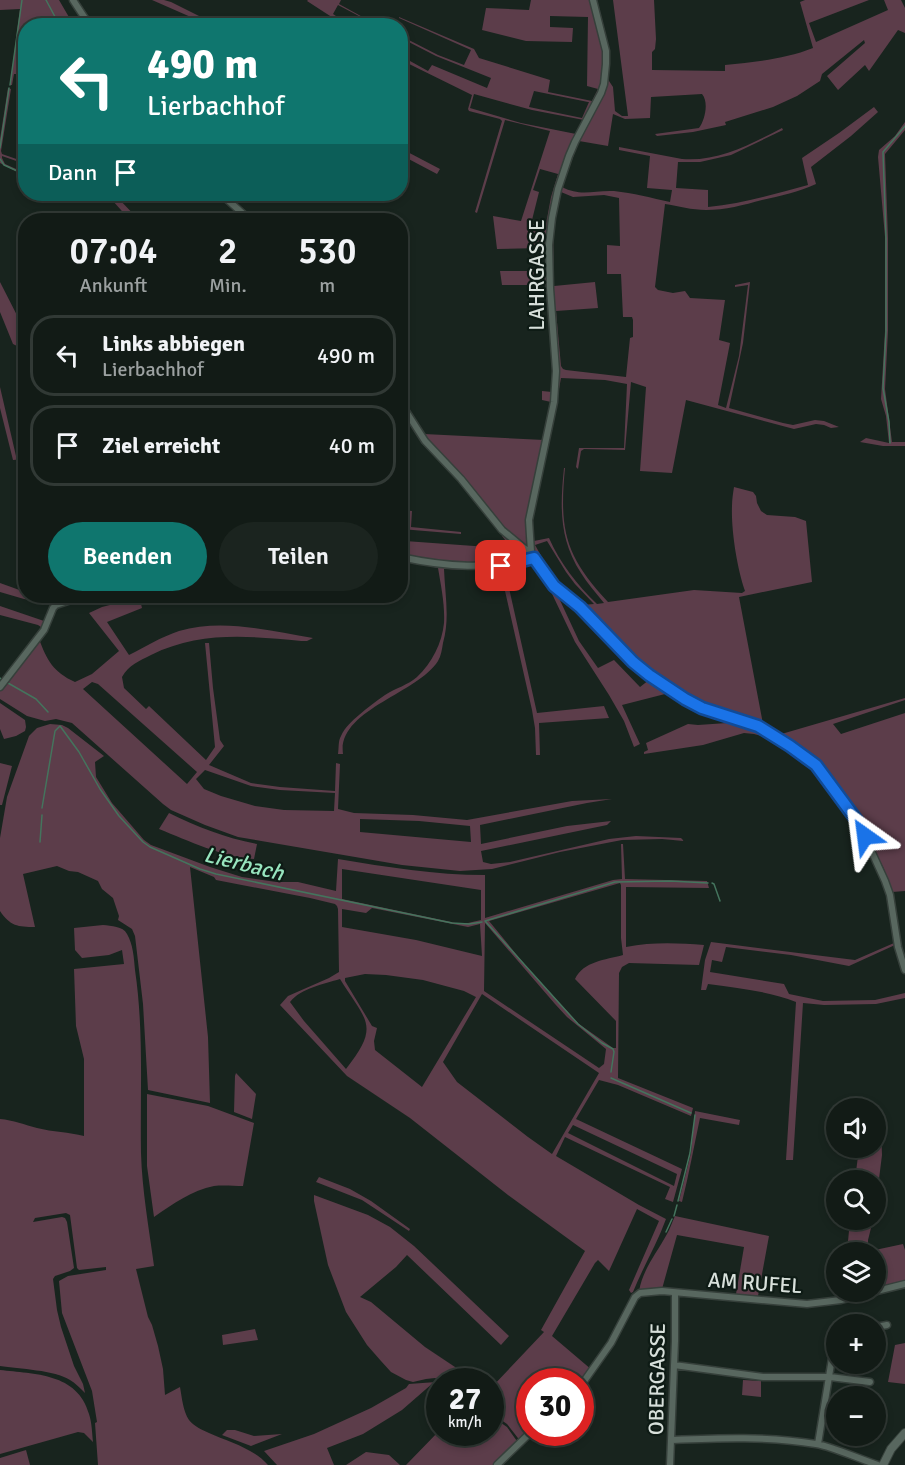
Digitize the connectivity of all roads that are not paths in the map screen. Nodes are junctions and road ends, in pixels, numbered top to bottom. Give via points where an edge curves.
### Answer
1 (73, 0) edge
2 (593, 0) edge
3 (85, 18) edge
4 (229, 201) edge
5 (242, 213) edge
6 (408, 414) edge
7 (530, 542) junction
8 (521, 546) junction
9 (532, 555) junction
10 (408, 558) edge
11 (66, 603) edge
12 (0, 687) edge
13 (905, 970) edge
14 (905, 1284) edge
15 (675, 1293) junction
16 (674, 1365) junction
17 (594, 1369) edge
18 (830, 1374) edge
19 (830, 1377) junction
20 (870, 1382) dead end
21 (905, 1433) edge
22 (672, 1440) junction
23 (818, 1444) junction
24 (517, 1446) edge
25 (497, 1465) edge
26 (670, 1465) edge
27 (878, 1465) edge
28 (883, 1465) edge

1 - 3 street
2 - 7 street, LAHRGASSE via 604,39 604,84 569,156 552,218 549,245 554,402 529,520
4 - 5 street
6 - 8 street via 425,441 502,530
7 - 8 street
7 - 9 street, LAHRGASSE
8 - 9 street
9 - 10 street via 501,566
9 - 13 street via 554,586 649,675 702,708 758,726 816,765 858,822 885,881
11 - 12 street via 53,608 44,630
14 - 15 street, AM RUFEL via 807,1304
15 - 16 street, OBERGASSE
15 - 17 street, AM RUFEL via 637,1295
16 - 19 street via 763,1377
16 - 22 street, OBERGASSE
18 - 19 street
19 - 20 street
19 - 23 street
21 - 28 street
22 - 23 street via 765,1438
22 - 26 street, OBERGASSE
23 - 27 street
24 - 25 street

